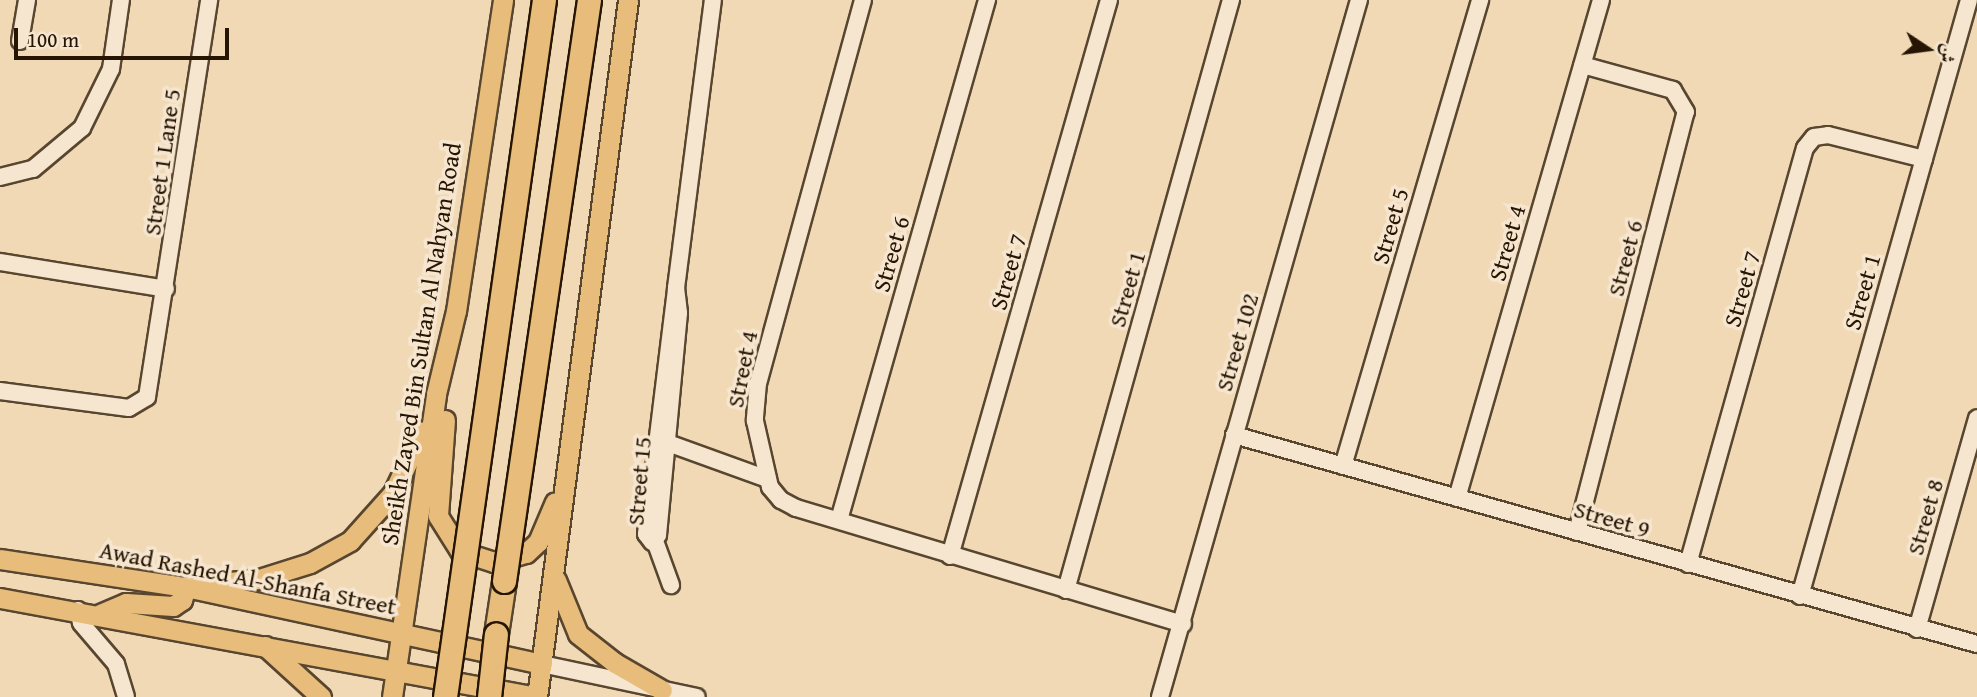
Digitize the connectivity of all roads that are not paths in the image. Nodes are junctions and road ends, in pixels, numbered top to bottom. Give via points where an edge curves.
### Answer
1 (27, 0) edge
2 (121, 0) edge
3 (209, 0) edge
4 (503, 0) edge
5 (544, 0) edge
6 (590, 0) edge
7 (628, 0) edge
8 (713, 0) edge
9 (863, 0) edge
10 (987, 0) edge
11 (1109, 0) edge
12 (1231, 0) edge
13 (1359, 0) edge
14 (1480, 0) edge
15 (1601, 0) edge
16 (1969, 0) edge
17 (20, 41) dead end
18 (1582, 65) junction
19 (1924, 159) junction
20 (0, 177) edge
21 (0, 262) edge
22 (677, 288) junction
23 (166, 289) junction
24 (456, 311) junction
25 (588, 320) junction
26 (0, 391) edge
27 (436, 394) junction
28 (1977, 418) edge
29 (1234, 435) junction
30 (665, 442) junction
31 (1343, 466) junction
32 (767, 480) junction
33 (1457, 498) junction
34 (839, 520) junction
35 (1577, 533) junction
36 (655, 541) junction
37 (950, 556) junction
38 (0, 559) edge
39 (1688, 564) junction
40 (555, 576) junction
41 (671, 585) dead end
42 (186, 587) junction
43 (1066, 590) junction
44 (1800, 596) junction
45 (0, 598) edge
46 (78, 610) junction
47 (100, 614) junction
48 (1183, 624) junction
49 (1917, 629) junction
50 (401, 634) junction
51 (1977, 644) edge
52 (264, 645) junction
53 (542, 664) junction
54 (396, 670) junction
55 (662, 690) junction
56 (486, 692) edge
57 (126, 697) edge
58 (321, 697) edge
59 (392, 697) edge
60 (445, 697) edge
61 (537, 697) edge
62 (697, 697) edge
63 (1160, 697) edge

1 - 17 street
2 - 20 street via 111,69 82,128 33,169
3 - 23 street, Street 1 Lane 5
4 - 24 main road, Sheikh Zayed Bin Sultan Al Nahyan Road
5 - 60 highway, bridge
6 - 56 highway, bridge
7 - 25 main road
8 - 22 street, Street 15
9 - 32 street, Street 4 via 758,383 755,421
10 - 34 street, Street 6
11 - 37 street, Street 7
12 - 43 street, Street 1
13 - 29 street, Street 102
14 - 31 street, Street 5
15 - 18 street, Street 4
16 - 19 street, Street 1
18 - 33 street, Street 4
18 - 35 street, Street 6 via 1673,90 1686,112
19 - 39 street, Street 7 via 1828,135 1814,137 1805,148
19 - 44 street, Street 1
21 - 23 street
22 - 30 street, Street 15 via 679,313
22 - 36 street, Street 15 via 671,307 646,534 649,541
23 - 26 street, Street 1 Lane 5 via 151,387 139,405 129,408
24 - 25 main road via 438,516 460,551 494,562 526,553 550,522
24 - 27 main road, Sheikh Zayed Bin Sultan Al Nahyan Road
25 - 40 main road
27 - 42 main road via 393,493 350,541 310,563 259,579
27 - 50 main road, Sheikh Zayed Bin Sultan Al Nahyan Road
28 - 49 street, Street 8
29 - 31 street, Street 9
29 - 48 street, Street 102
30 - 32 street
30 - 36 street, Street 15
31 - 33 street, Street 9
32 - 34 street via 775,495 788,505
33 - 35 street, Street 9
34 - 37 street
35 - 39 street, Street 9
36 - 41 street
37 - 43 street
38 - 42 main road, Awad Rashed Al-Shanfa Street
39 - 44 street, Street 9
40 - 53 main road
40 - 55 main road via 578,634 615,663
42 - 47 main road via 182,600 173,606 127,603
42 - 50 main road, Awad Rashed Al-Shanfa Street
43 - 48 street
44 - 49 street, Street 9
45 - 46 main road
46 - 47 main road
46 - 57 street via 81,623 116,664
47 - 52 main road
48 - 63 street, Street 102
49 - 51 street, Street 9
50 - 53 main road, Awad Rashed Al-Shanfa Street
50 - 54 main road, Sheikh Zayed Bin Sultan Al Nahyan Road
52 - 54 main road
52 - 58 main road
53 - 55 street
53 - 61 main road
54 - 56 main road
54 - 59 main road, Sheikh Zayed Bin Sultan Al Nahyan Road
55 - 62 street
56 - 61 main road

